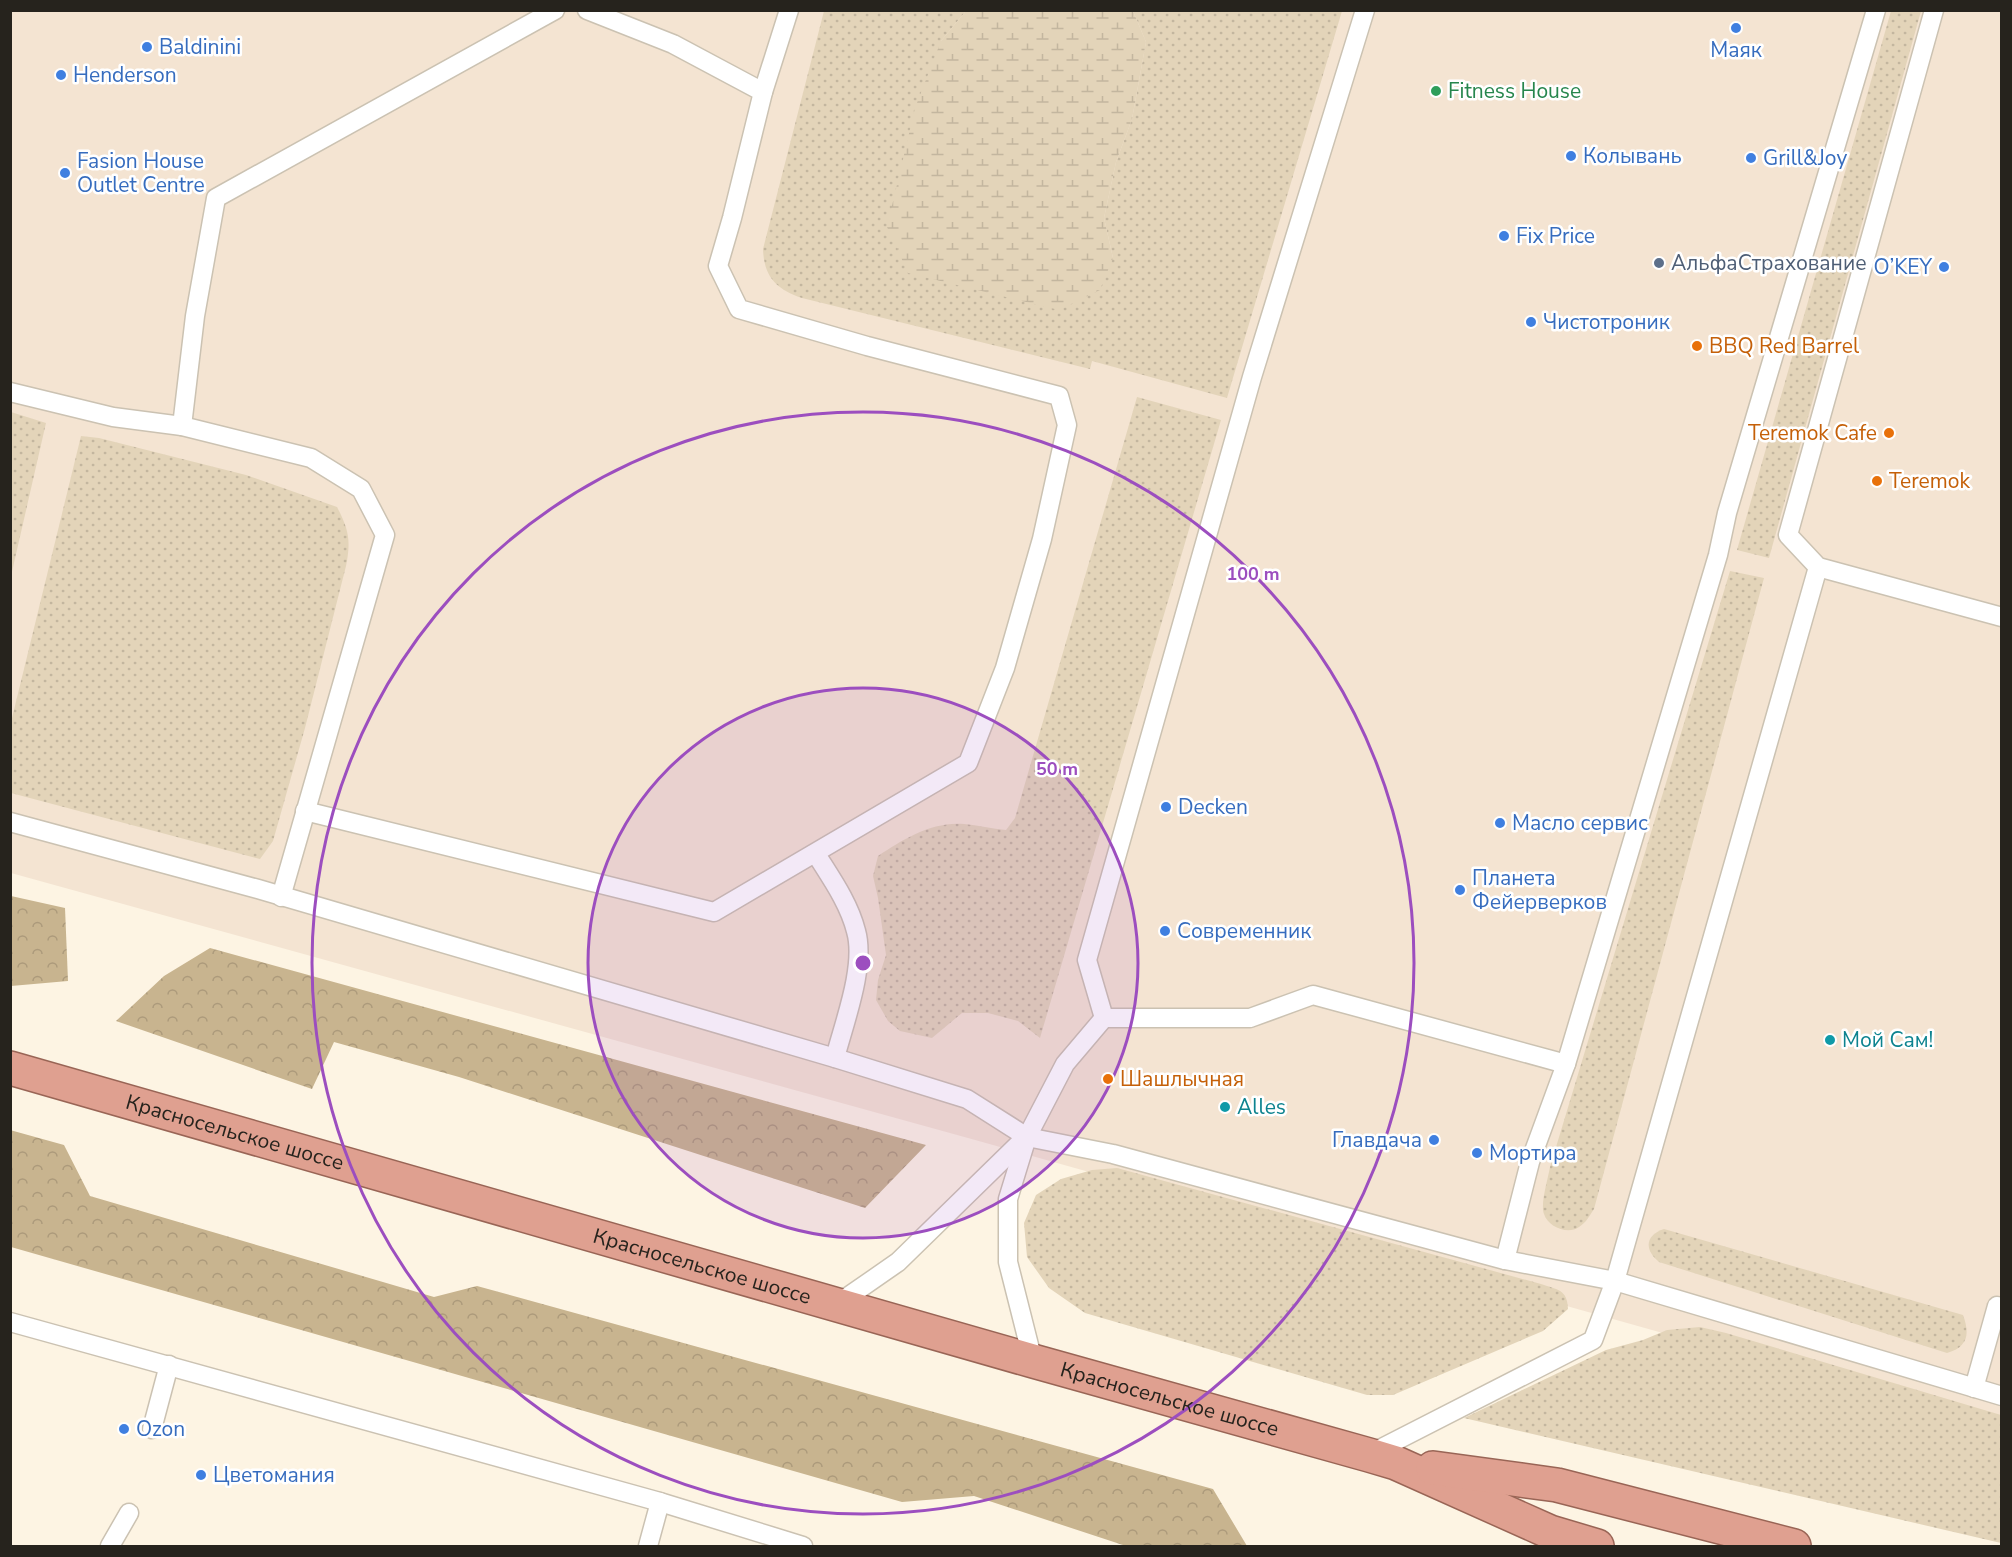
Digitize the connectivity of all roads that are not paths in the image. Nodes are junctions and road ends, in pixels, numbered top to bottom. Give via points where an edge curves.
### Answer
1 (555, 10) edge
2 (586, 10) edge
3 (789, 10) edge
4 (1365, 10) edge
5 (1876, 10) edge
6 (1934, 10) edge
7 (763, 92) junction
8 (10, 392) edge
9 (182, 426) junction
10 (1818, 567) junction
11 (2001, 617) edge
12 (305, 811) junction
13 (10, 822) edge
14 (816, 854) junction
15 (281, 897) junction
16 (1104, 1018) junction
17 (835, 1058) junction
18 (1566, 1064) junction
19 (10, 1068) edge
20 (1027, 1137) junction
21 (1505, 1260) junction
22 (1616, 1281) junction
23 (836, 1305) junction
24 (1997, 1306) dead end
25 (10, 1322) edge
26 (1033, 1361) junction
27 (169, 1365) junction
28 (1974, 1388) junction
29 (2001, 1396) edge
30 (152, 1429) dead end
31 (1382, 1459) junction
32 (660, 1502) junction
33 (129, 1513) dead end
34 (752, 1540) edge
35 (110, 1546) edge
36 (648, 1546) edge
37 (803, 1546) edge
38 (1597, 1546) edge
39 (1794, 1546) edge

1 - 9 lane via 216,198 195,316
2 - 7 lane via 673,44
3 - 7 lane
4 - 16 lane via 1252,377 1087,960
5 - 18 lane
6 - 10 lane via 1788,535
7 - 14 lane via 718,266 739,309 1059,396 1067,425 1042,539 1005,668 969,763
8 - 9 lane via 113,417
9 - 12 lane via 311,458 361,489 385,535
10 - 11 lane
10 - 22 lane
12 - 14 lane via 714,912
12 - 15 lane
13 - 15 lane
14 - 17 lane via 847,906 857,933 858,973
15 - 17 lane
16 - 18 lane via 1250,1018 1313,995
16 - 20 lane via 1065,1064
17 - 20 lane via 967,1099
18 - 21 lane via 1530,1162
19 - 23 highway, Красносельское шоссе
20 - 21 lane via 1113,1154
20 - 23 lane via 898,1262
20 - 26 lane via 1008,1199 1008,1262
21 - 22 lane
22 - 28 lane
22 - 31 lane via 1593,1340
23 - 26 highway, Красносельское шоссе
24 - 28 lane
25 - 27 lane
26 - 31 highway, Красносельское шоссе
27 - 30 lane
27 - 32 lane
28 - 29 lane
31 - 38 highway, Красносельское шоссе via 1550,1532
31 - 39 highway, Красносельское шоссе via 1557,1485
32 - 34 lane
32 - 36 lane
33 - 35 lane
34 - 37 lane

